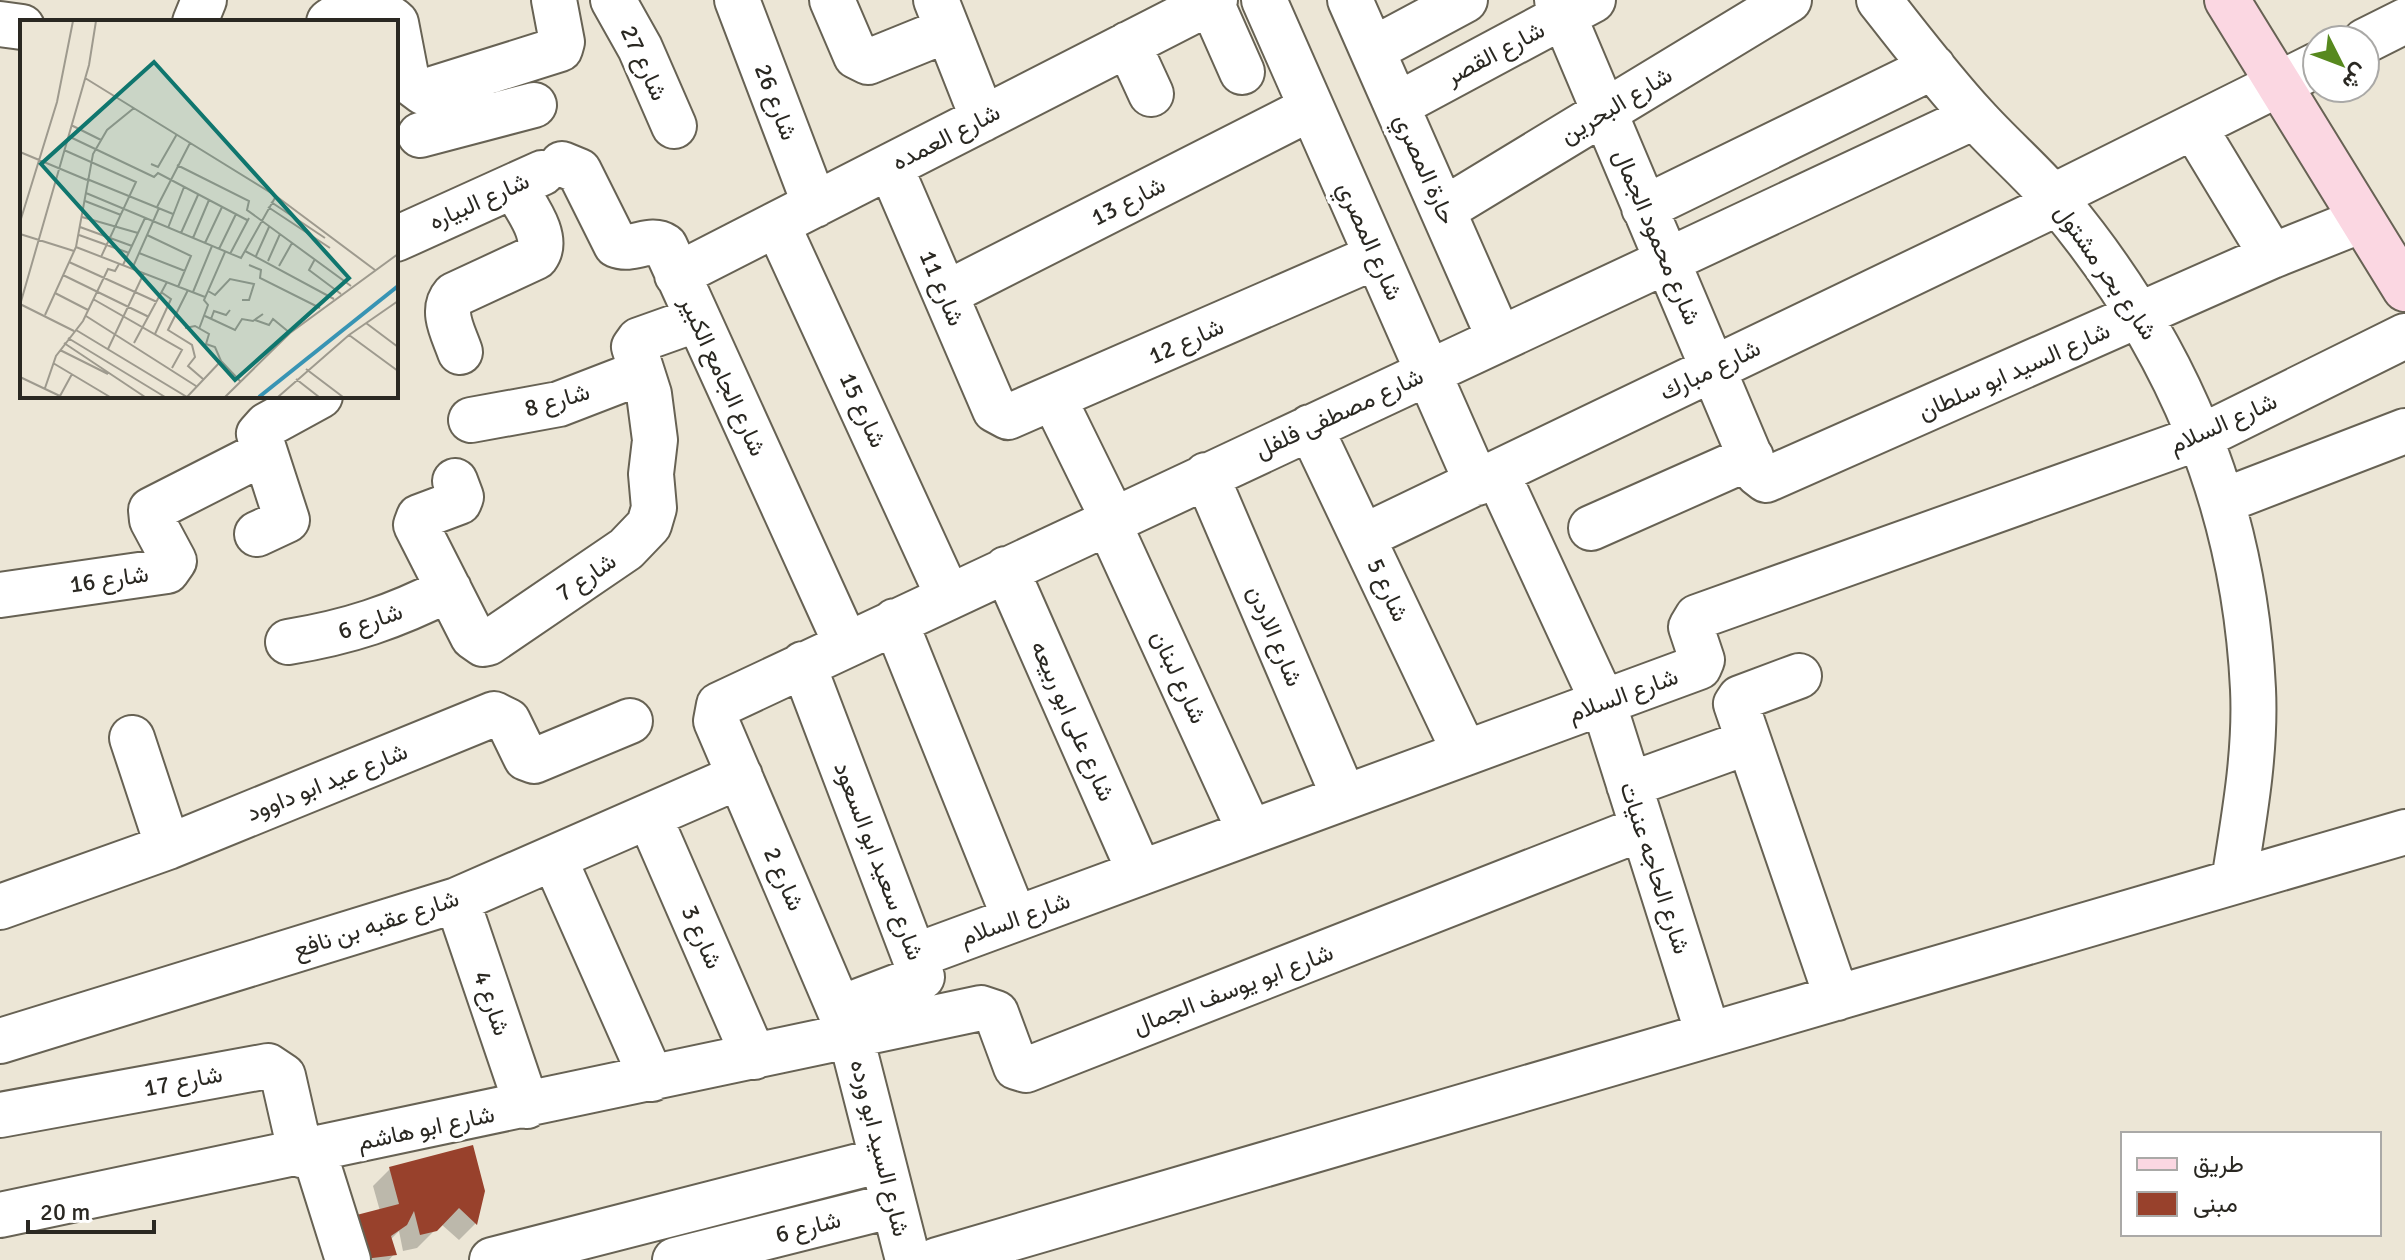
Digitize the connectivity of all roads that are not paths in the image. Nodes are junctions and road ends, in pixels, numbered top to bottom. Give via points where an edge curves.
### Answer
1 (554, 0) edge
2 (613, 0) edge
3 (737, 0) edge
4 (832, 0) edge
5 (1264, 0) edge
6 (1350, 0) edge
7 (1465, 0) edge
8 (1789, 0) edge
9 (1879, 0) edge
10 (2227, 0) edge
11 (1213, 1) edge
12 (1571, 5) edge
13 (942, 15) edge
14 (331, 20) edge
15 (392, 20) edge
16 (2405, 21) edge
17 (0, 24) edge
18 (1147, 24) edge
19 (20, 27) edge
20 (398, 33) edge
21 (2381, 33) edge
22 (1372, 50) junction
23 (515, 64) junction
24 (1933, 67) junction
25 (1242, 72) dead end
26 (2301, 73) edge
27 (2278, 84) junction
28 (1151, 94) dead end
29 (534, 105) junction
30 (1397, 105) junction
31 (1311, 108) junction
32 (1605, 112) junction
33 (1974, 117) junction
34 (983, 119) junction
35 (674, 126) dead end
36 (2194, 127) junction
37 (420, 135) dead end
38 (562, 164) junction
39 (890, 166) junction
40 (514, 186) junction
41 (2055, 200) junction
42 (1644, 208) junction
43 (1443, 210) junction
44 (796, 214) junction
45 (2362, 220) junction
46 (398, 238) edge
47 (1377, 256) junction
48 (2272, 256) junction
49 (1667, 260) junction
50 (677, 275) junction
51 (2405, 289) edge
52 (945, 294) junction
53 (2141, 314) junction
54 (698, 319) junction
55 (2405, 336) edge
56 (1499, 338) junction
57 (460, 352) dead end
58 (1713, 369) junction
59 (1428, 371) junction
60 (642, 372) junction
61 (316, 398) edge
62 (1054, 399) junction
63 (995, 410) joint
64 (471, 420) dead end
65 (1310, 427) junction
66 (2405, 431) edge
67 (2201, 437) junction
68 (263, 453) junction
69 (1754, 465) junction
70 (1206, 475) junction
71 (1487, 478) junction
72 (455, 481) dead end
73 (2223, 501) junction
74 (1111, 520) junction
75 (1591, 528) dead end
76 (257, 534) dead end
77 (1363, 537) junction
78 (1006, 569) junction
79 (449, 589) junction
80 (0, 595) edge
81 (948, 596) junction
82 (895, 621) junction
83 (288, 642) dead end
84 (846, 644) junction
85 (803, 664) junction
86 (1799, 676) dead end
87 (1603, 702) junction
88 (630, 721) dead end
89 (716, 721) joint
90 (132, 738) dead end
91 (1748, 742) junction
92 (1465, 753) junction
93 (740, 776) junction
94 (1629, 785) junction
95 (1344, 797) junction
96 (649, 816) junction
97 (1643, 828) junction
98 (1250, 832) junction
99 (2405, 832) edge
100 (168, 847) junction
101 (554, 858) junction
102 (1140, 873) junction
103 (2234, 881) junction
104 (457, 900) junction
105 (0, 907) edge
106 (1015, 919) junction
107 (915, 956) junction
108 (1837, 998) junction
109 (846, 1022) junction
110 (1708, 1034) junction
111 (0, 1041) edge
112 (754, 1057) junction
113 (652, 1079) junction
114 (527, 1106) junction
115 (0, 1115) edge
116 (308, 1153) junction
117 (882, 1160) junction
118 (894, 1205) junction
119 (0, 1215) edge
120 (348, 1260) edge
121 (492, 1260) edge
122 (675, 1260) edge
123 (908, 1260) edge
124 (937, 1260) edge

1 - 23 street via 560,49
2 - 35 street, شارع 27
3 - 44 street, شارع 26
4 - 13 street via 856,56 868,62
5 - 31 street, شارع المصري
6 - 22 street, حارة المصري
7 - 22 street
8 - 32 street, شارع البحرين
9 - 24 street, شارع بحر مشتول
10 - 27 main road
11 - 18 street, شارع العمده
11 - 25 street
12 - 30 street, شارع القصر
12 - 32 street, شارع محمود الجمال
13 - 34 street
14 - 15 street via 384,14
16 - 21 street
17 - 19 street
18 - 28 street
18 - 34 street, شارع العمده
20 - 23 street via 407,80 423,92
22 - 30 street, حارة المصري
23 - 29 street
24 - 33 street, شارع بحر مشتول
24 - 42 street
26 - 27 street, شارع مبارك
27 - 36 street, شارع مبارك
27 - 45 main road
29 - 37 street
29 - 38 street
30 - 43 street, حارة المصري
31 - 47 street, شارع المصري
31 - 52 street, شارع 13
32 - 42 street, شارع محمود الجمال
32 - 43 street, شارع البحرين
33 - 41 street, شارع بحر مشتول
33 - 49 street, شارع مصطفى فلفل
34 - 39 street, شارع العمده
36 - 41 street, شارع مبارك
36 - 48 street
38 - 40 street, شارع البياره
38 - 50 street, شارع الجامع الكبير via 579,171 613,243 625,248 661,243
39 - 44 street, شارع العمده
39 - 52 street, شارع 11
40 - 46 street, شارع البياره
40 - 57 street via 541,237 540,251 449,301 448,316
41 - 53 street, شارع بحر مشتول
41 - 58 street, شارع مبارك
42 - 49 street, شارع محمود الجمال
43 - 56 street, حارة المصري
44 - 50 street, شارع العمده
44 - 81 street, شارع 15
45 - 48 street, شارع السيد ابو سلطان
45 - 51 main road
47 - 59 street, شارع المصري
47 - 62 street, شارع 12
48 - 53 street, شارع السيد ابو سلطان
49 - 56 street, شارع مصطفى فلفل
49 - 58 street, شارع محمود الجمال
50 - 54 street, شارع الجامع الكبير
52 - 63 street, شارع 11
53 - 67 street, شارع بحر مشتول
53 - 69 street, شارع السيد ابو سلطان via 1771,480
54 - 60 street, شارع 7 via 639,340 634,352
54 - 84 street, شارع الجامع الكبير
55 - 67 street, شارع السلام
56 - 59 street, شارع مصطفى فلفل
58 - 69 street, شارع محمود الجمال
58 - 71 street, شارع مبارك
59 - 65 street, شارع مصطفى فلفل
59 - 71 street, شارع المصري
60 - 64 street, شارع 8 via 559,404
60 - 79 street, شارع 7 via 655,440 654,508 640,539 488,643 473,637
61 - 68 street via 262,429 258,440
62 - 63 street, شارع 12 via 1008,417
62 - 74 street, شارع لبنان
65 - 70 street, شارع مصطفى فلفل
65 - 77 street, شارع 5
66 - 73 street
67 - 73 street, شارع بحر مشتول
67 - 87 street, شارع السلام via 1697,617 1691,627 1702,660 1699,667
68 - 76 street via 287,520
68 - 80 street, شارع 16 via 151,510 174,561 167,571
69 - 75 street, شارع السيد ابو سلطان
70 - 74 street, شارع مصطفى فلفل
70 - 95 street, شارع الاردن
71 - 77 street, شارع مبارك
71 - 87 street, شارع المصري
72 - 79 street, شارع 7 via 460,501 419,517 416,525
73 - 103 street, شارع بحر مشتول via 2244,594 2253,690 2249,786
74 - 78 street, شارع مصطفى فلفل
74 - 98 street, شارع لبنان
77 - 92 street, شارع 5
78 - 81 street, شارع مصطفى فلفل
78 - 102 street, شارع على ابو ربيعه
79 - 83 street, شارع 6 via 345,633
81 - 82 street, شارع مصطفى فلفل
82 - 84 street, شارع مصطفى فلفل
82 - 106 street
84 - 85 street, شارع مصطفى فلفل
85 - 89 street, شارع مصطفى فلفل via 725,700
85 - 107 street, شارع سعيد ابو السعود
86 - 91 street via 1737,701
87 - 92 street, شارع السلام
87 - 94 street, شارع الحاجه عنيات
88 - 100 street, شارع عيد ابو داوود via 534,761 526,758 508,721 494,714
89 - 93 street, شارع 2
90 - 100 street
91 - 94 street
91 - 108 street
92 - 95 street, شارع السلام
93 - 96 street, شارع عقبه بن نافع
93 - 109 street, شارع 2
94 - 97 street, شارع الحاجه عنيات
95 - 98 street, شارع السلام
96 - 101 street, شارع عقبه بن نافع
96 - 112 street, شارع 3
97 - 109 street, شارع ابو يوسف الجمال via 1026,1070 1016,1067 1001,1019 989,1009
97 - 110 street, شارع الحاجه عنيات
98 - 102 street, شارع السلام
99 - 103 street
100 - 105 street, شارع عيد ابو داوود
101 - 104 street, شارع عقبه بن نافع
101 - 113 street
102 - 106 street, شارع السلام
103 - 108 street
104 - 111 street, شارع عقبه بن نافع
104 - 114 street, شارع 4
106 - 107 street, شارع السلام
107 - 109 street, شارع سعيد ابو السعود via 920,980
108 - 110 street
109 - 112 street, شارع ابو هاشم
109 - 117 street, شارع السيد ابو ورده
110 - 124 street
112 - 113 street, شارع ابو هاشم
113 - 114 street, شارع ابو هاشم
114 - 116 street, شارع ابو هاشم
115 - 116 street, شارع 17 via 268,1066 283,1076
116 - 119 street, شارع ابو هاشم
116 - 120 street
117 - 118 street, شارع السيد ابو ورده
117 - 121 street
118 - 122 street, شارع 6
118 - 123 street, شارع السيد ابو ورده

